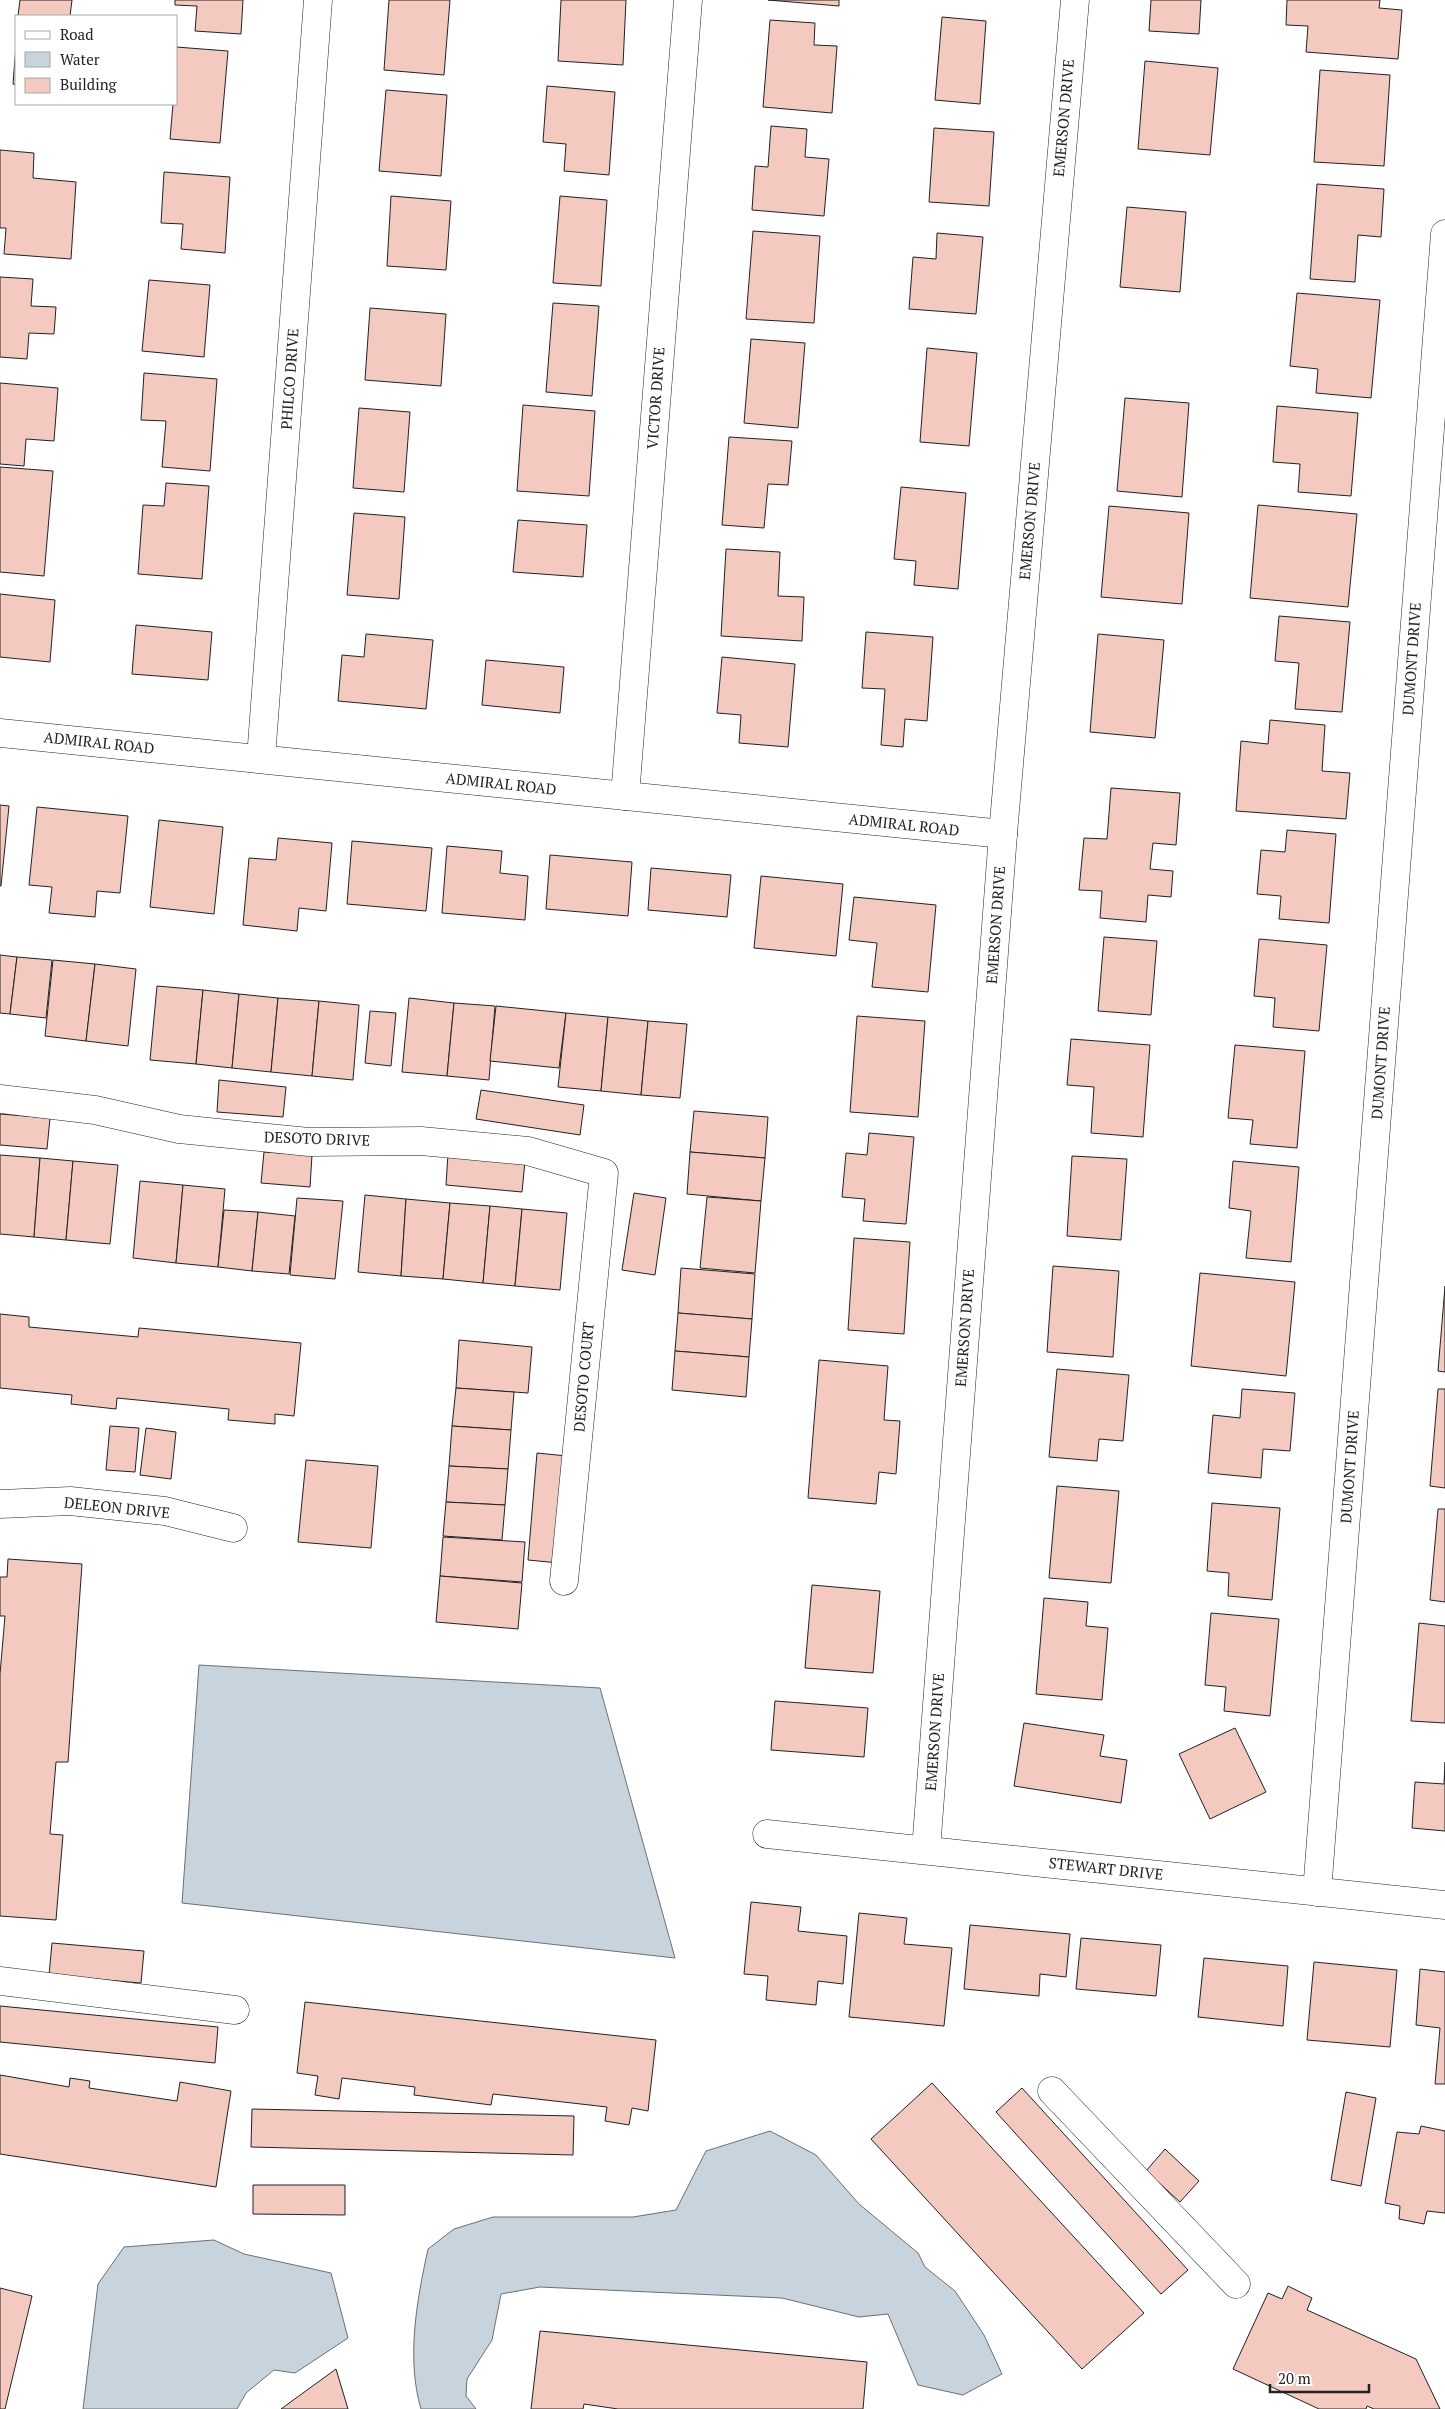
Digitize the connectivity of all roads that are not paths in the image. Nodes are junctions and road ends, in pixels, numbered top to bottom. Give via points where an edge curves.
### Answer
1 (318, 0) edge
2 (688, 0) edge
3 (1075, 0) edge
4 (1445, 234) edge
5 (0, 733) edge
6 (261, 758) junction
7 (625, 796) junction
8 (1003, 834) junction
9 (0, 1099) edge
10 (604, 1172) joint
11 (0, 1504) edge
12 (233, 1528) dead end
13 (564, 1581) dead end
14 (767, 1834) dead end
15 (926, 1850) junction
16 (1317, 1892) junction
17 (1445, 1904) edge
18 (0, 1981) edge
19 (235, 2010) dead end
20 (1052, 2091) dead end
21 (1236, 2284) dead end

1 - 6 street, PHILCO DRIVE
2 - 7 street, VICTOR DRIVE
3 - 8 street, EMERSON DRIVE
4 - 16 street, DUMONT DRIVE
5 - 6 street, ADMIRAL ROAD
6 - 7 street, ADMIRAL ROAD
7 - 8 street, ADMIRAL ROAD
8 - 15 street, EMERSON DRIVE
9 - 10 street, DESOTO DRIVE via 95,1110 179,1129 309,1142 421,1140 528,1151
10 - 13 street, DESOTO COURT
11 - 12 street, DELEON DRIVE via 70,1501 164,1511
14 - 15 street, STEWART DRIVE
15 - 16 street, STEWART DRIVE
16 - 17 street, STEWART DRIVE
18 - 19 street
20 - 21 street

